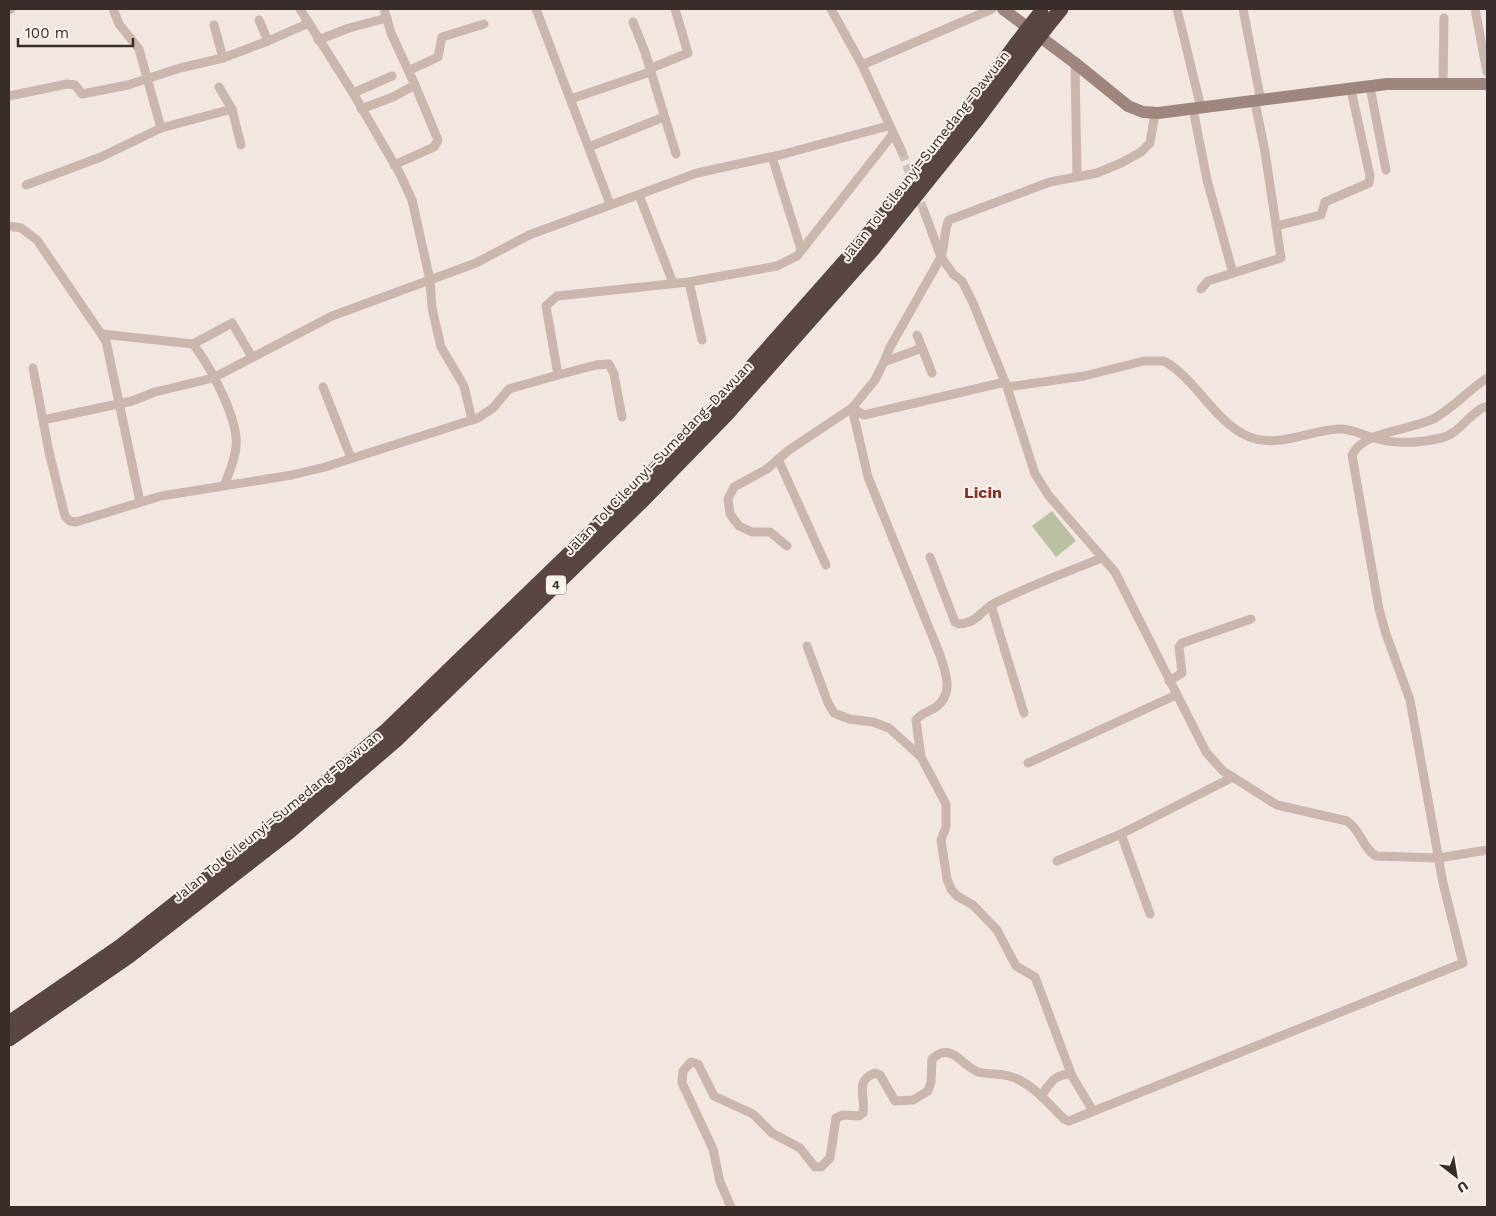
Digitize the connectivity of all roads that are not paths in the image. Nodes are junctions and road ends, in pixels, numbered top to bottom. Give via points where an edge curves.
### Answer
1 (113, 9) edge
2 (300, 9) edge
3 (384, 9) edge
4 (536, 9) edge
5 (675, 9) edge
6 (831, 9) edge
7 (992, 9) edge
8 (1003, 9) edge
9 (1177, 9) edge
10 (1244, 9) edge
11 (1475, 9) edge
12 (1049, 13) edge
13 (387, 18) junction
14 (1444, 18) dead end
15 (259, 20) dead end
16 (633, 22) dead end
17 (309, 23) junction
18 (484, 24) dead end
19 (214, 25) dead end
20 (318, 40) junction
21 (268, 42) junction
22 (1022, 47) junction
23 (223, 58) junction
24 (1075, 62) junction
25 (862, 65) junction
26 (410, 70) junction
27 (650, 70) junction
28 (1487, 72) edge
29 (392, 76) dead end
30 (147, 80) junction
31 (1487, 84) edge
32 (415, 85) junction
33 (1443, 85) junction
34 (218, 87) dead end
35 (1370, 87) junction
36 (1351, 90) junction
37 (353, 93) junction
38 (9, 96) edge
39 (571, 99) junction
40 (1258, 101) junction
41 (232, 109) junction
42 (361, 109) junction
43 (1197, 109) junction
44 (1155, 113) junction
45 (664, 117) junction
46 (161, 128) junction
47 (891, 130) junction
48 (241, 145) dead end
49 (589, 147) junction
50 (902, 152) tunnel mouth
51 (676, 154) dead end
52 (772, 156) junction
53 (394, 166) junction
54 (1386, 170) dead end
55 (1077, 176) junction
56 (26, 185) dead end
57 (640, 195) junction
58 (610, 204) junction
59 (924, 210) tunnel mouth
60 (9, 226) edge
61 (1276, 226) junction
62 (801, 249) junction
63 (941, 257) junction
64 (1233, 273) junction
65 (430, 280) junction
66 (689, 282) junction
67 (673, 284) junction
68 (1201, 289) dead end
69 (102, 334) junction
70 (917, 335) dead end
71 (702, 340) dead end
72 (193, 344) junction
73 (922, 348) junction
74 (252, 357) junction
75 (884, 362) junction
76 (32, 368) dead end
77 (932, 373) dead end
78 (558, 375) junction
79 (213, 378) junction
80 (1487, 378) edge
81 (1006, 384) junction
82 (323, 387) dead end
83 (118, 404) junction
84 (1487, 406) edge
85 (852, 408) junction
86 (622, 417) dead end
87 (43, 420) junction
88 (472, 420) junction
89 (1373, 438) junction
90 (351, 458) junction
91 (778, 459) junction
92 (225, 484) junction
93 (140, 502) junction
94 (787, 546) dead end
95 (930, 557) dead end
96 (1102, 558) junction
97 (826, 565) dead end
98 (991, 605) junction
99 (1251, 619) dead end
100 (807, 646) dead end
101 (1169, 681) junction
102 (1176, 695) junction
103 (1024, 712) dead end
104 (921, 756) junction
105 (1028, 762) dead end
106 (1233, 777) junction
107 (1121, 834) junction
108 (1487, 850) edge
109 (1439, 858) junction
110 (1057, 861) dead end
111 (1150, 914) dead end
112 (9, 1023) edge
113 (9, 1039) edge
114 (1071, 1074) junction
115 (1041, 1096) junction
116 (1093, 1111) junction
117 (731, 1207) edge

1 - 30 street via 119,24 139,49
2 - 17 street
3 - 13 street
4 - 39 street
5 - 27 street via 688,53
6 - 25 street
7 - 25 street
8 - 24 street
9 - 43 street
10 - 40 street via 1259,79
11 - 28 street
12 - 22 highway, Jalan Tol Cileunyi–Sumedang–Dawuan / 4, bridge
13 - 20 street
13 - 26 street
14 - 33 street
15 - 21 street
16 - 27 street
17 - 20 street
17 - 21 street
18 - 26 street via 442,37 438,57
19 - 23 street
20 - 37 street
21 - 23 street
22 - 112 highway, Jalan Tol Cileunyi–Sumedang–Dawuan / 4 via 862,242 717,406 634,491 386,730 296,807 121,946
22 - 113 highway, Jalan Tol Cileunyi–Sumedang–Dawuan / 4 via 978,118 872,250 726,415 629,514 396,740 297,824 129,956
23 - 30 street
24 - 44 street via 1128,106
24 - 55 street
25 - 47 street
26 - 32 street
27 - 39 street
27 - 45 street
29 - 37 street
30 - 38 street via 85,94 70,84
30 - 46 street
31 - 33 street
32 - 42 street
32 - 53 street via 438,140 434,147
33 - 35 street via 1387,84
34 - 41 street
35 - 36 street
35 - 54 street
36 - 40 street
36 - 61 street via 1369,184 1325,202 1321,215
37 - 42 street
39 - 49 street
40 - 43 street
40 - 61 street
41 - 46 street
41 - 48 street
42 - 53 street
43 - 44 street
43 - 64 street via 1207,180
44 - 55 street via 1152,138 1144,150 1097,173
45 - 49 street
45 - 51 street
46 - 56 street via 101,157
47 - 50 street
47 - 52 street
47 - 62 street
49 - 58 street
52 - 57 street via 716,167
52 - 62 street
53 - 65 street via 407,187 416,212
55 - 63 street via 1050,182 949,220
57 - 58 street
57 - 67 street
58 - 65 street via 529,234 476,263
59 - 63 street
60 - 69 street via 21,228 37,240
61 - 64 street via 1280,259
62 - 66 street via 788,262 777,266
63 - 75 street
63 - 81 street via 964,283
64 - 68 street via 1206,282
65 - 74 street via 332,316
65 - 88 street via 432,308 441,347 464,386
66 - 67 street
66 - 71 street
67 - 78 street via 606,289 553,298 546,306
69 - 72 street
69 - 83 street via 111,360
70 - 73 street
72 - 74 street via 232,323
72 - 79 street
73 - 75 street
73 - 77 street
74 - 79 street
75 - 85 street via 875,380
76 - 87 street
78 - 86 street via 609,364
78 - 88 street via 509,389 493,408
79 - 83 street
79 - 92 street via 236,434 235,454
80 - 89 street via 1434,418
81 - 85 street via 864,415
81 - 89 street via 1084,376 1156,360 1169,364 1228,422 1243,434 1258,440 1276,442 1337,429 1350,429
81 - 96 street via 1035,474
82 - 90 street
83 - 87 street
83 - 93 street
84 - 89 street via 1442,438 1397,442
85 - 91 street
85 - 104 street via 868,476 940,655 947,680 943,701 916,720
87 - 93 street via 68,520 76,522
88 - 90 street
89 - 109 street via 1355,449 1352,461 1382,620 1410,700
90 - 92 street via 292,475
91 - 94 street via 734,488 728,499 730,514 739,526 752,532 770,532
91 - 97 street
92 - 93 street
95 - 98 street via 956,623 965,624 977,619
96 - 98 street
96 - 101 street via 1114,572
98 - 103 street
99 - 101 street via 1182,643 1179,647 1182,673
100 - 104 street via 834,713 889,728
101 - 102 street
102 - 105 street
102 - 106 street via 1206,752 1218,767
104 - 114 street via 946,804 946,827 941,840 951,889 973,905 997,930 1016,966 1035,977
106 - 107 street
106 - 109 street via 1278,805 1347,822 1354,826 1369,852 1376,856
107 - 110 street
107 - 111 street
108 - 109 street
109 - 116 street via 1463,963
114 - 115 street via 1059,1075
114 - 116 street
115 - 116 street via 1065,1121
115 - 117 street via 1018,1080 972,1068 951,1052 942,1052 932,1059 928,1091 913,1100 895,1101 880,1075 875,1073 862,1084 863,1113 836,1118 830,1158 826,1165 818,1167 800,1148 772,1133 753,1114 714,1096 698,1064 691,1062 683,1071 682,1084 713,1149 720,1182

